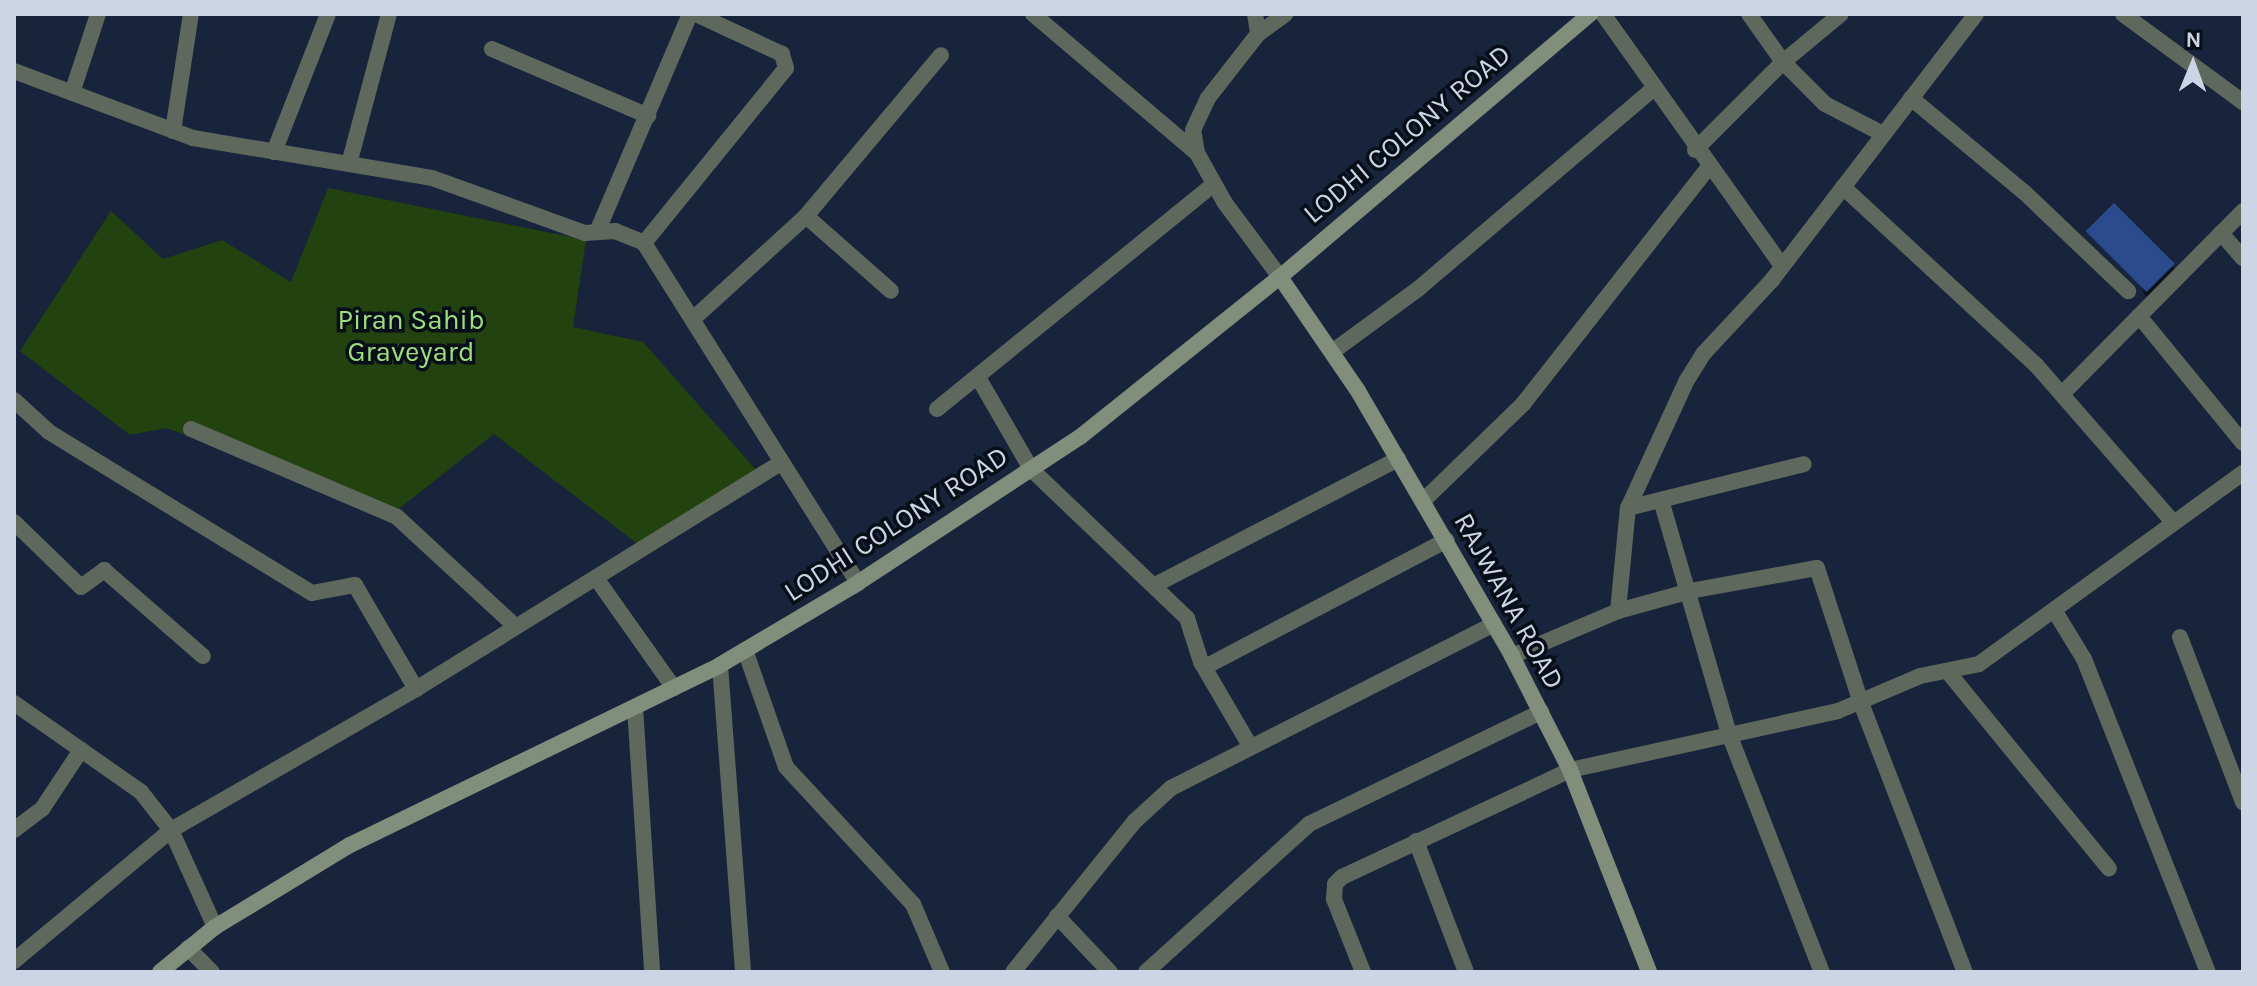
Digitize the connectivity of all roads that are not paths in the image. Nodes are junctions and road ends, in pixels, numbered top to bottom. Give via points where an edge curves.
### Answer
1 (98, 14) edge
2 (191, 14) edge
3 (328, 14) edge
4 (389, 14) edge
5 (693, 14) edge
6 (1033, 14) edge
7 (1255, 14) edge
8 (1286, 14) edge
9 (1590, 14) edge
10 (1603, 14) edge
11 (1749, 14) edge
12 (1841, 14) edge
13 (1976, 14) edge
14 (2123, 14) edge
15 (1258, 34) junction
16 (492, 49) dead end
17 (941, 55) dead end
18 (1783, 62) junction
19 (14, 71) edge
20 (1653, 89) junction
21 (72, 93) junction
22 (1911, 98) junction
23 (2243, 101) edge
24 (648, 116) junction
25 (173, 131) junction
26 (1883, 134) junction
27 (1695, 150) junction
28 (274, 152) junction
29 (1197, 153) junction
30 (349, 164) junction
31 (1708, 168) junction
32 (1214, 184) junction
33 (1843, 187) junction
34 (2243, 211) edge
35 (806, 216) junction
36 (597, 232) junction
37 (2221, 233) junction
38 (644, 243) junction
39 (2243, 258) edge
40 (1782, 266) junction
41 (1280, 277) junction
42 (891, 291) dead end
43 (2128, 291) dead end
44 (2139, 316) junction
45 (693, 319) junction
46 (1332, 352) junction
47 (979, 379) junction
48 (2063, 393) junction
49 (14, 400) edge
50 (937, 409) dead end
51 (191, 429) dead end
52 (2243, 443) edge
53 (1398, 459) junction
54 (781, 463) junction
55 (1804, 464) dead end
56 (1031, 469) junction
57 (2243, 473) edge
58 (1661, 500) junction
59 (1423, 501) junction
60 (1628, 508) junction
61 (14, 522) edge
62 (2173, 522) junction
63 (1447, 540) junction
64 (596, 578) junction
65 (858, 583) junction
66 (1155, 585) junction
67 (1690, 591) junction
68 (2054, 610) junction
69 (1618, 611) junction
70 (1494, 624) junction
71 (516, 627) junction
72 (2180, 637) dead end
73 (745, 650) junction
74 (203, 656) dead end
75 (1512, 656) junction
76 (720, 665) junction
77 (1205, 667) junction
78 (1948, 672) junction
79 (674, 688) junction
80 (416, 689) junction
81 (14, 703) edge
82 (1861, 703) junction
83 (635, 707) junction
84 (1541, 712) junction
85 (1729, 734) junction
86 (1249, 744) junction
87 (81, 750) junction
88 (1570, 770) junction
89 (2243, 802) edge
90 (14, 830) edge
91 (171, 830) junction
92 (1416, 841) junction
93 (2109, 869) dead end
94 (1057, 916) junction
95 (215, 927) junction
96 (188, 948) junction
97 (14, 961) edge
98 (160, 972) edge
99 (212, 972) edge
100 (652, 972) edge
101 (743, 972) edge
102 (942, 972) edge
103 (1013, 972) edge
104 (1110, 972) edge
105 (1146, 972) edge
106 (1363, 972) edge
107 (1466, 972) edge
108 (1649, 972) edge
109 (1822, 972) edge
110 (1965, 972) edge
111 (2208, 972) edge

1 - 21 street
2 - 25 street
3 - 28 street
4 - 30 street
5 - 24 street
5 - 38 street via 782,54 786,68
6 - 29 street
7 - 15 street
8 - 15 street
9 - 41 main road, LODHI COLONY ROAD
10 - 20 street
11 - 18 street
12 - 18 street
13 - 22 street
14 - 23 street
15 - 29 street via 1208,98 1193,130
16 - 24 street
17 - 35 street
18 - 26 street via 1825,104
18 - 27 street
19 - 21 street
20 - 27 street
20 - 46 street via 1418,289
21 - 25 street
22 - 26 street
22 - 43 street via 2024,192
24 - 36 street
25 - 28 street
26 - 33 street
27 - 31 street
28 - 30 street
29 - 32 street
30 - 36 street via 432,178 585,233
31 - 40 street
31 - 59 street via 1523,404
32 - 41 street
32 - 47 street
33 - 40 street
33 - 48 street
34 - 37 street
35 - 42 street
35 - 45 street
36 - 38 street via 615,231
37 - 39 street
37 - 44 street
38 - 45 street
40 - 60 street via 1687,380
41 - 46 main road, RAJWANA ROAD
41 - 56 main road, LODHI COLONY ROAD via 1080,437
44 - 48 street
44 - 52 street
45 - 54 street
46 - 53 main road, RAJWANA ROAD
47 - 50 street
47 - 56 street
48 - 62 street
49 - 80 street via 49,432 312,593 355,585
51 - 71 street via 397,517
53 - 59 main road, RAJWANA ROAD
53 - 66 street
54 - 64 street
54 - 65 street
55 - 58 street
56 - 65 main road, LODHI COLONY ROAD
56 - 66 street
57 - 62 street
58 - 60 street
58 - 67 street
59 - 63 main road, RAJWANA ROAD
60 - 69 street
61 - 74 street via 81,587 104,570
62 - 68 street
63 - 70 main road, RAJWANA ROAD
63 - 77 street
64 - 71 street
64 - 79 street
65 - 73 main road, LODHI COLONY ROAD
66 - 77 street via 1187,618
67 - 69 street
67 - 82 street via 1817,568
67 - 85 street
68 - 78 street via 1979,664
68 - 111 street via 2084,659
69 - 75 street
70 - 75 main road, RAJWANA ROAD
70 - 86 street
71 - 80 street
72 - 89 street
73 - 76 main road, LODHI COLONY ROAD
73 - 102 street via 786,767 905,895
75 - 84 main road, RAJWANA ROAD
76 - 79 main road, LODHI COLONY ROAD
76 - 101 street
77 - 86 street
78 - 82 street via 1904,681
78 - 93 street
79 - 83 main road, LODHI COLONY ROAD
80 - 91 street
81 - 87 street
82 - 85 street
82 - 110 street
83 - 95 main road, LODHI COLONY ROAD via 350,845
83 - 100 street
84 - 88 main road, RAJWANA ROAD
84 - 105 street via 1309,824
85 - 88 street
85 - 109 street
86 - 94 street via 1193,773 1156,800
87 - 90 street via 42,809
87 - 91 street via 141,792
88 - 92 street
88 - 108 main road, RAJWANA ROAD
91 - 95 street
91 - 97 street
92 - 106 street via 1335,884 1334,899
92 - 107 street
94 - 103 street
94 - 104 street
95 - 96 main road, LODHI COLONY ROAD
96 - 98 main road, LODHI COLONY ROAD
96 - 99 street

